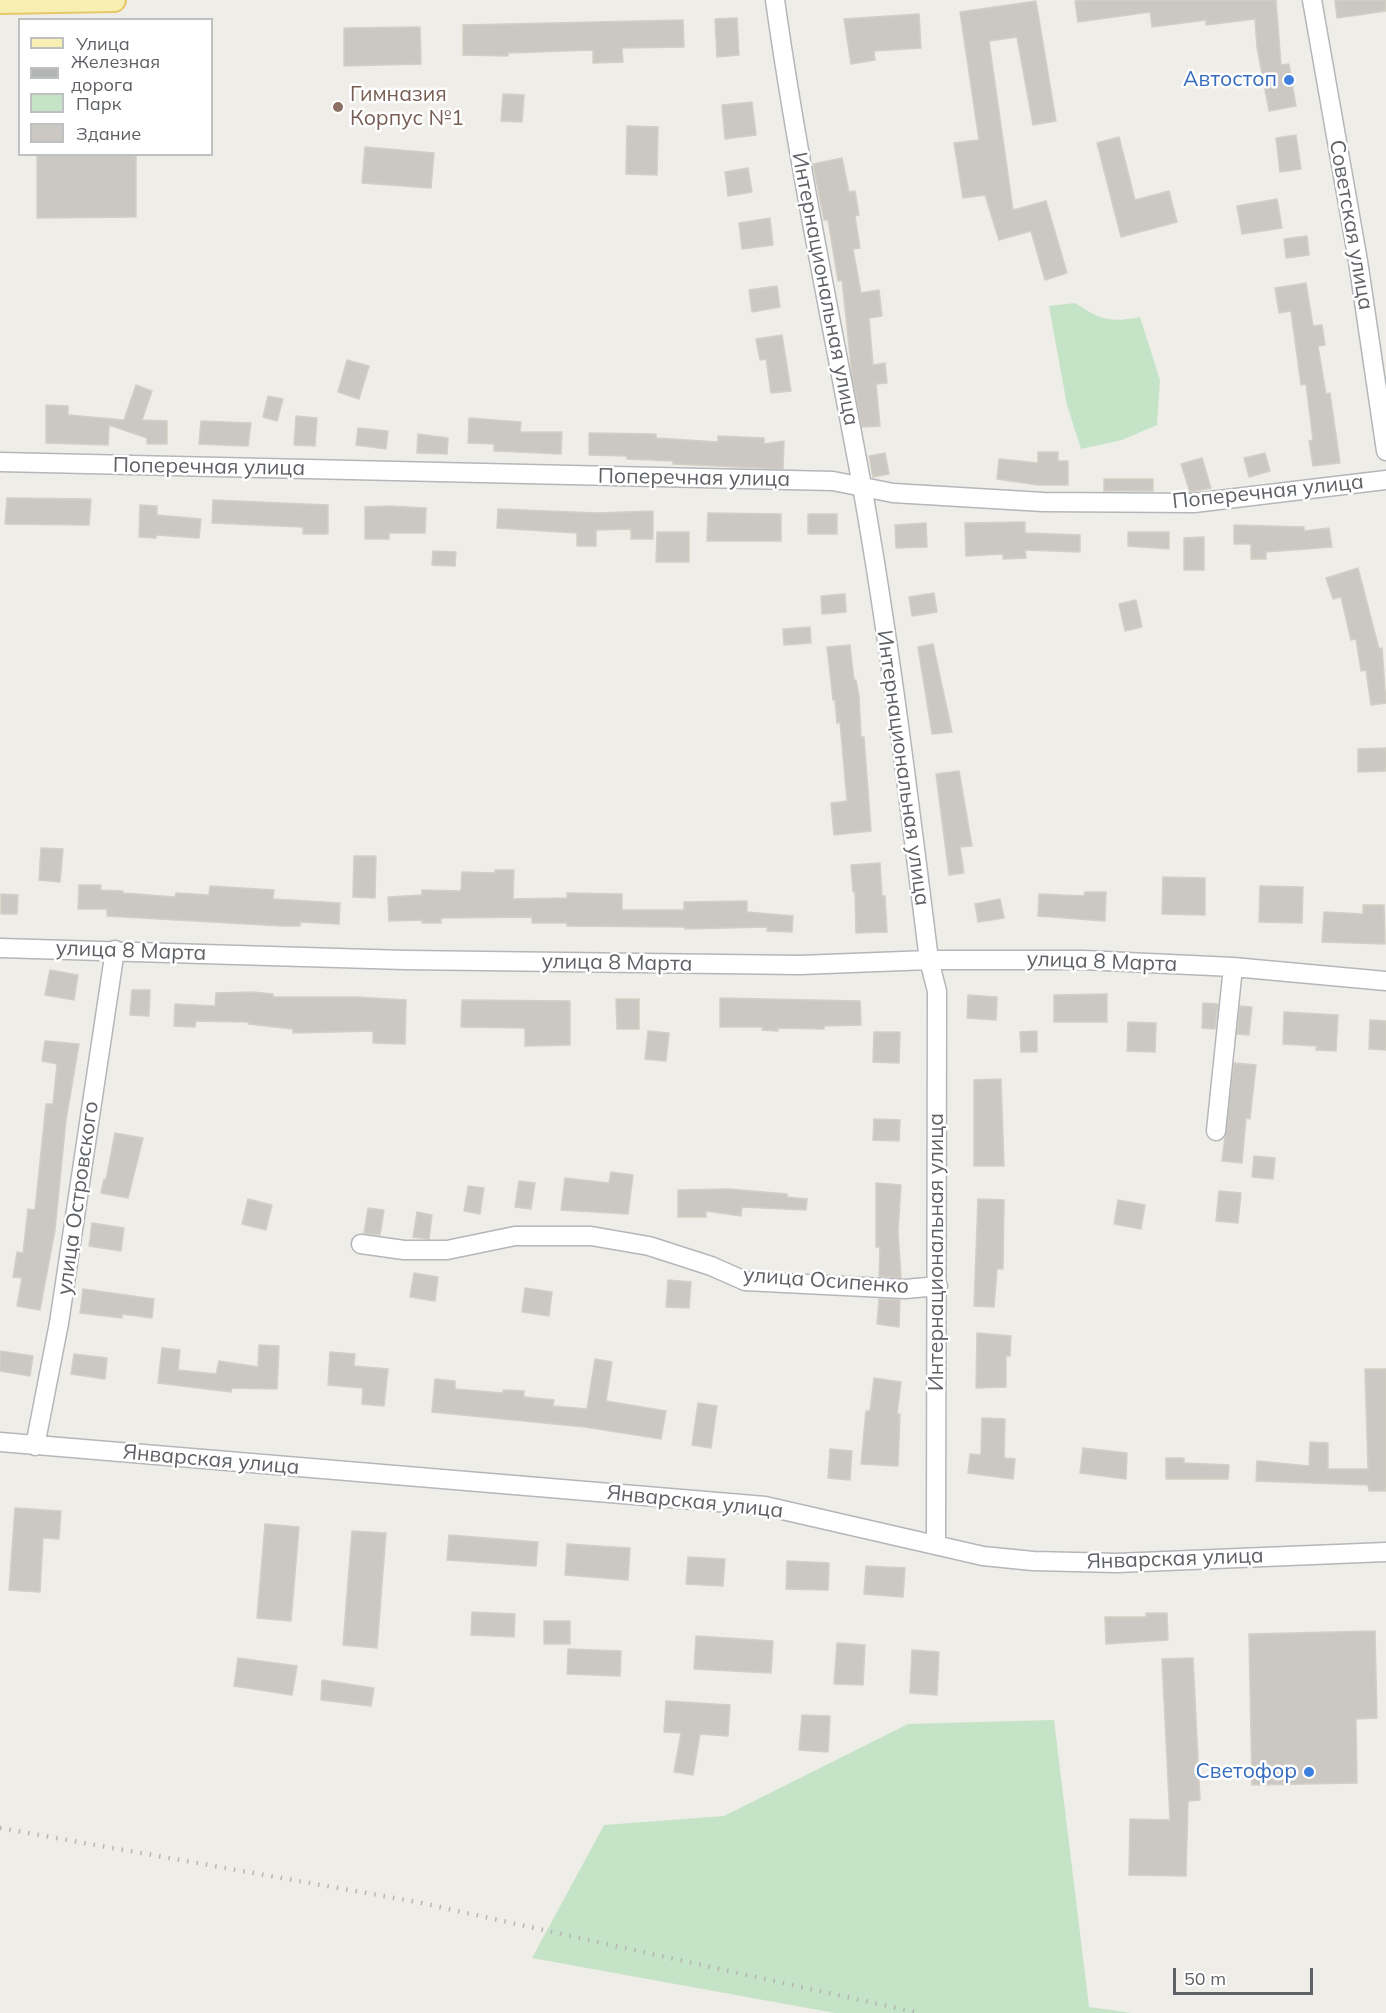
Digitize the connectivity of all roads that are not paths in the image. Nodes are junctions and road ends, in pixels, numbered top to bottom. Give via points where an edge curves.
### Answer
1 (114, 0) edge
2 (775, 0) edge
3 (1312, 0) edge
4 (0, 2) edge
5 (1386, 451) edge
6 (0, 462) edge
7 (1386, 480) edge
8 (862, 487) junction
9 (0, 948) edge
10 (115, 950) junction
11 (929, 960) junction
12 (1233, 967) junction
13 (1386, 981) edge
14 (1216, 1131) dead end
15 (361, 1244) dead end
16 (938, 1286) junction
17 (0, 1442) edge
18 (35, 1446) junction
19 (936, 1545) junction
20 (1386, 1552) edge

1 - 4 main road
2 - 8 street, Интернациональная улица via 813,238
3 - 5 street, Советская улица via 1358,261
6 - 8 street, Поперечная улица via 833,481
7 - 8 street, Поперечная улица via 1194,503 1043,502 892,493
8 - 11 street, Интернациональная улица via 900,723
9 - 10 street, улица 8 Марта
10 - 11 street, улица 8 Марта via 405,960 800,965
10 - 18 street, улица Островского via 59,1323
11 - 12 street, улица 8 Марта via 1084,960
11 - 16 street, Интернациональная улица via 937,991
12 - 13 street, улица 8 Марта
12 - 14 street
15 - 16 street, улица Осипенко via 447,1250 515,1236 591,1236 650,1246 745,1281
16 - 19 street, Интернациональная улица
17 - 18 street, Январская улица
18 - 19 street, Январская улица via 765,1506
19 - 20 street, Январская улица via 1003,1558 1117,1563

